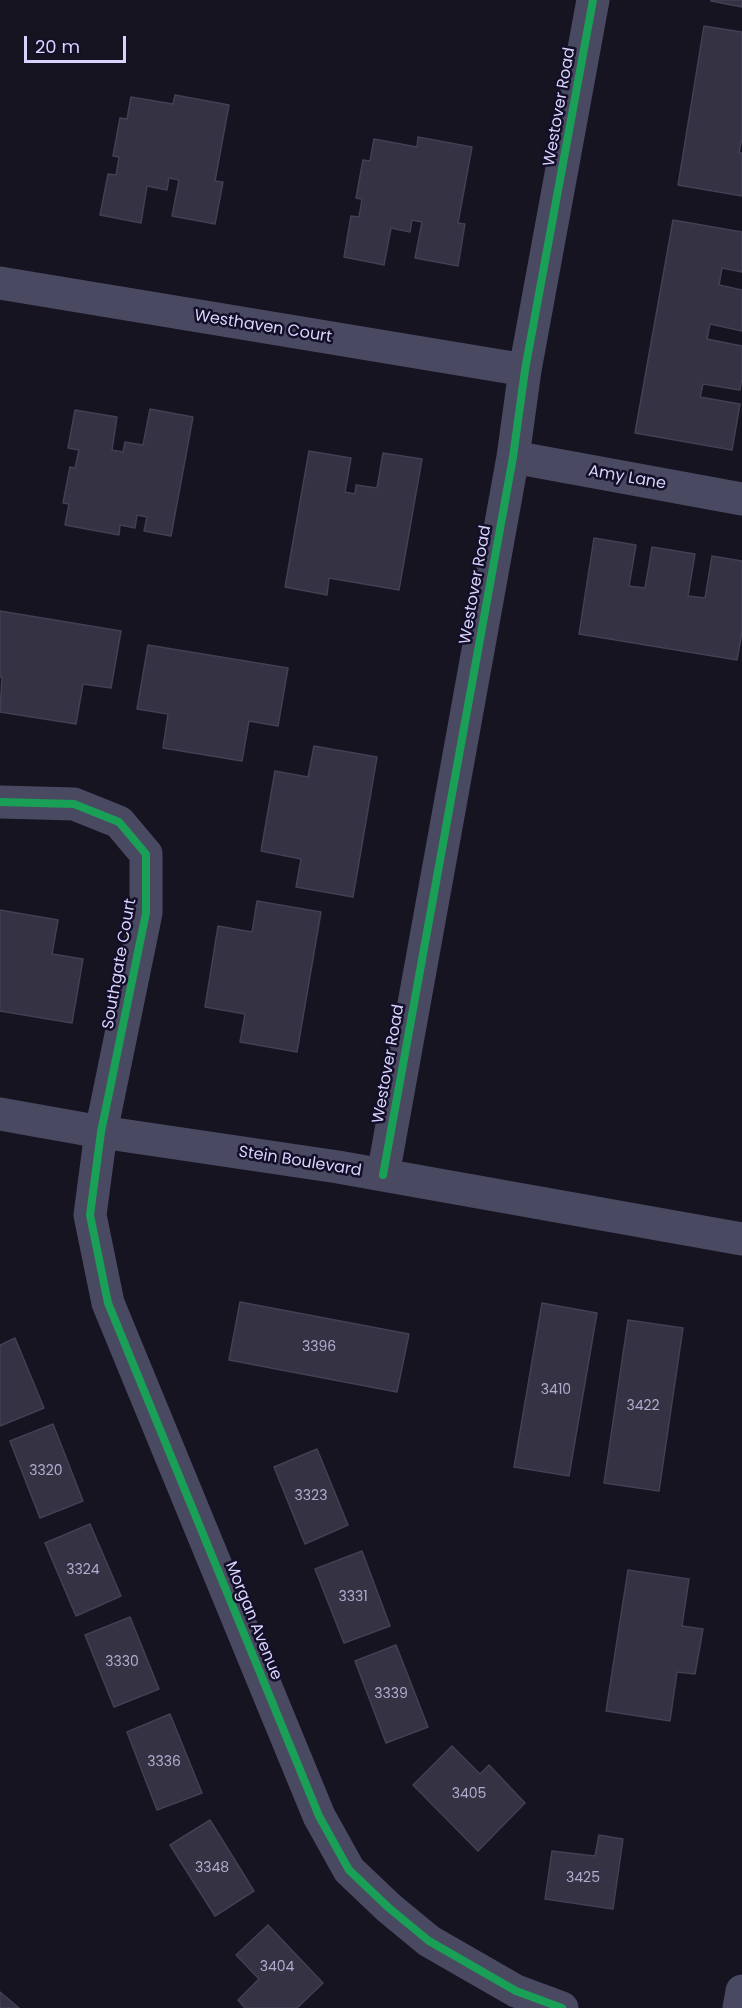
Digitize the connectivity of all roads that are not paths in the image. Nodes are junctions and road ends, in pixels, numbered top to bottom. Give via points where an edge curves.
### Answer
1 (593, 0) edge
2 (0, 283) edge
3 (525, 370) junction
4 (513, 457) junction
5 (742, 499) edge
6 (0, 802) edge
7 (0, 1114) edge
8 (101, 1132) junction
9 (383, 1175) junction
10 (742, 1239) edge
11 (742, 1991) edge
12 (562, 2008) edge
13 (739, 2008) edge

1 - 3 street, Westover Road
2 - 3 street, Westhaven Court
3 - 4 street, Westover Road
4 - 5 street, Amy Lane
4 - 9 street, Westover Road
6 - 8 street, Southgate Court via 74,804 119,822 146,854 146,913
7 - 8 street, Stein Boulevard
8 - 9 street, Stein Boulevard
8 - 12 street, Morgan Avenue via 90,1215 108,1303 319,1816 349,1870 429,1941 516,1991
9 - 10 street, Stein Boulevard
11 - 13 street

